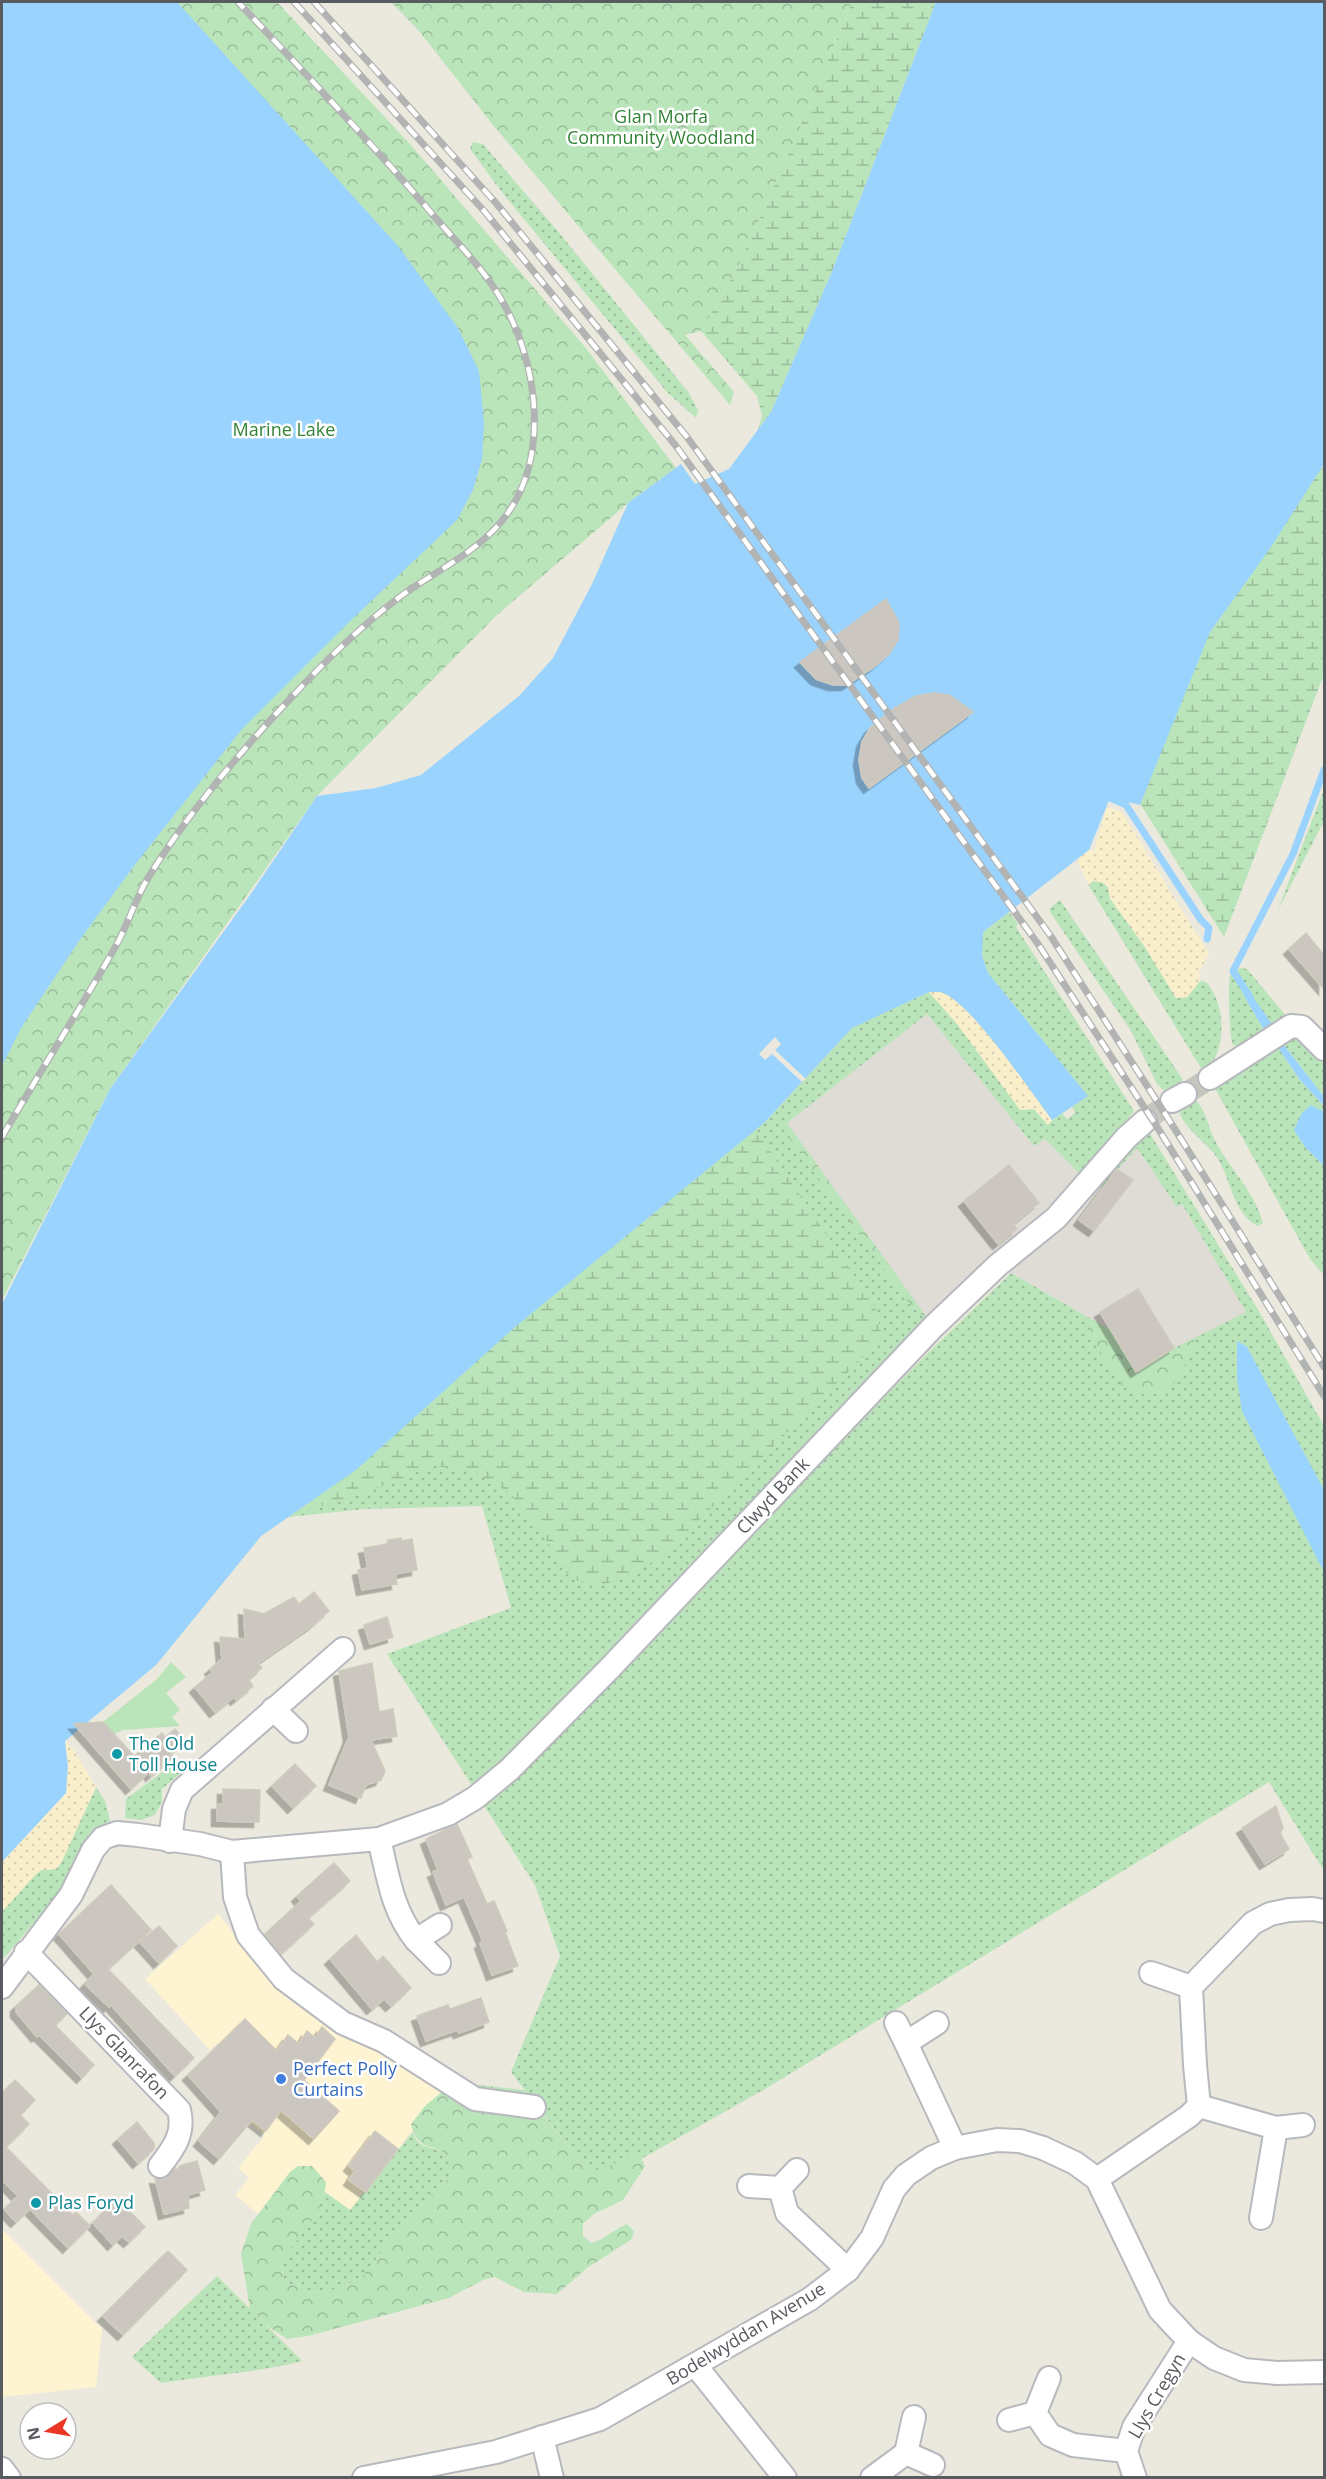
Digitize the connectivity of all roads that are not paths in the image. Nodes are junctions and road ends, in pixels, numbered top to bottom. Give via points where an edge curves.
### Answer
1 (1324, 1050) edge
2 (1209, 1078) tunnel mouth
3 (1145, 1121) tunnel mouth
4 (343, 1649) dead end
5 (273, 1709) junction
6 (296, 1731) dead end
7 (379, 1839) junction
8 (170, 1841) junction
9 (232, 1852) junction
10 (1323, 1904) edge
11 (440, 1924) dead end
12 (416, 1940) junction
13 (26, 1952) junction
14 (439, 1963) dead end
15 (1151, 1972) dead end
16 (2, 1987) edge
17 (1191, 1987) junction
18 (896, 2023) dead end
19 (937, 2023) dead end
20 (906, 2043) junction
21 (1199, 2106) junction
22 (534, 2107) dead end
23 (1303, 2125) dead end
24 (1276, 2128) junction
25 (955, 2148) junction
26 (160, 2166) dead end
27 (797, 2170) dead end
28 (1097, 2179) junction
29 (749, 2186) dead end
30 (780, 2188) junction
31 (1261, 2218) dead end
32 (848, 2270) junction
33 (1189, 2341) junction
34 (696, 2366) junction
35 (1324, 2372) edge
36 (1049, 2378) dead end
37 (1035, 2413) junction
38 (914, 2417) dead end
39 (1009, 2420) dead end
40 (542, 2437) junction
41 (1126, 2451) junction
42 (906, 2453) junction
43 (933, 2465) dead end
44 (2, 2469) edge
45 (9, 2478) edge
46 (364, 2478) edge
47 (552, 2478) edge
48 (785, 2478) edge
49 (872, 2478) edge
50 (1135, 2478) edge

1 - 2 street via 1302,1027 1291,1026
3 - 7 street, Clwyd Bank via 1056,1218 998,1265 933,1327 508,1770 475,1798 448,1814
4 - 5 street
5 - 6 street
5 - 8 street via 182,1790 174,1809
7 - 9 street, Clwyd Bank
7 - 12 street via 394,1903
8 - 9 street, Clwyd Bank
8 - 13 street, Clwyd Bank via 117,1833 104,1838 93,1850 71,1895
9 - 22 street via 235,1897 248,1935 284,1979 343,2023 384,2041 475,2099
10 - 17 street via 1313,1909 1270,1914 1253,1923
11 - 12 street
12 - 14 street
13 - 16 street, Clwyd Bank
13 - 26 street, Llys Glanrafon via 179,2110 180,2133
15 - 17 street
17 - 21 street
18 - 20 street
19 - 20 street
20 - 25 street
21 - 24 street
21 - 28 street
23 - 24 street
24 - 31 street
25 - 28 street, Bodelwyddan Avenue via 997,2140 1020,2141 1075,2163
25 - 32 street, Bodelwyddan Avenue via 906,2175 894,2189 872,2238
27 - 30 street
28 - 33 street, Bodelwyddan Avenue via 1160,2310
29 - 30 street
30 - 32 street via 787,2213
32 - 34 street, Bodelwyddan Avenue via 810,2299
33 - 35 street, Bodelwyddan Avenue via 1214,2358 1244,2370
33 - 41 street, Llys Cregyn via 1134,2427
34 - 40 street, Bodelwyddan Avenue via 600,2419
34 - 48 street
36 - 37 street
37 - 39 street
37 - 41 street, Llys Cregyn via 1050,2435 1073,2445
38 - 42 street
40 - 46 street, Bodelwyddan Avenue via 496,2452
40 - 47 street
41 - 50 street, Llys Cregyn
42 - 43 street
42 - 49 street
44 - 45 street

